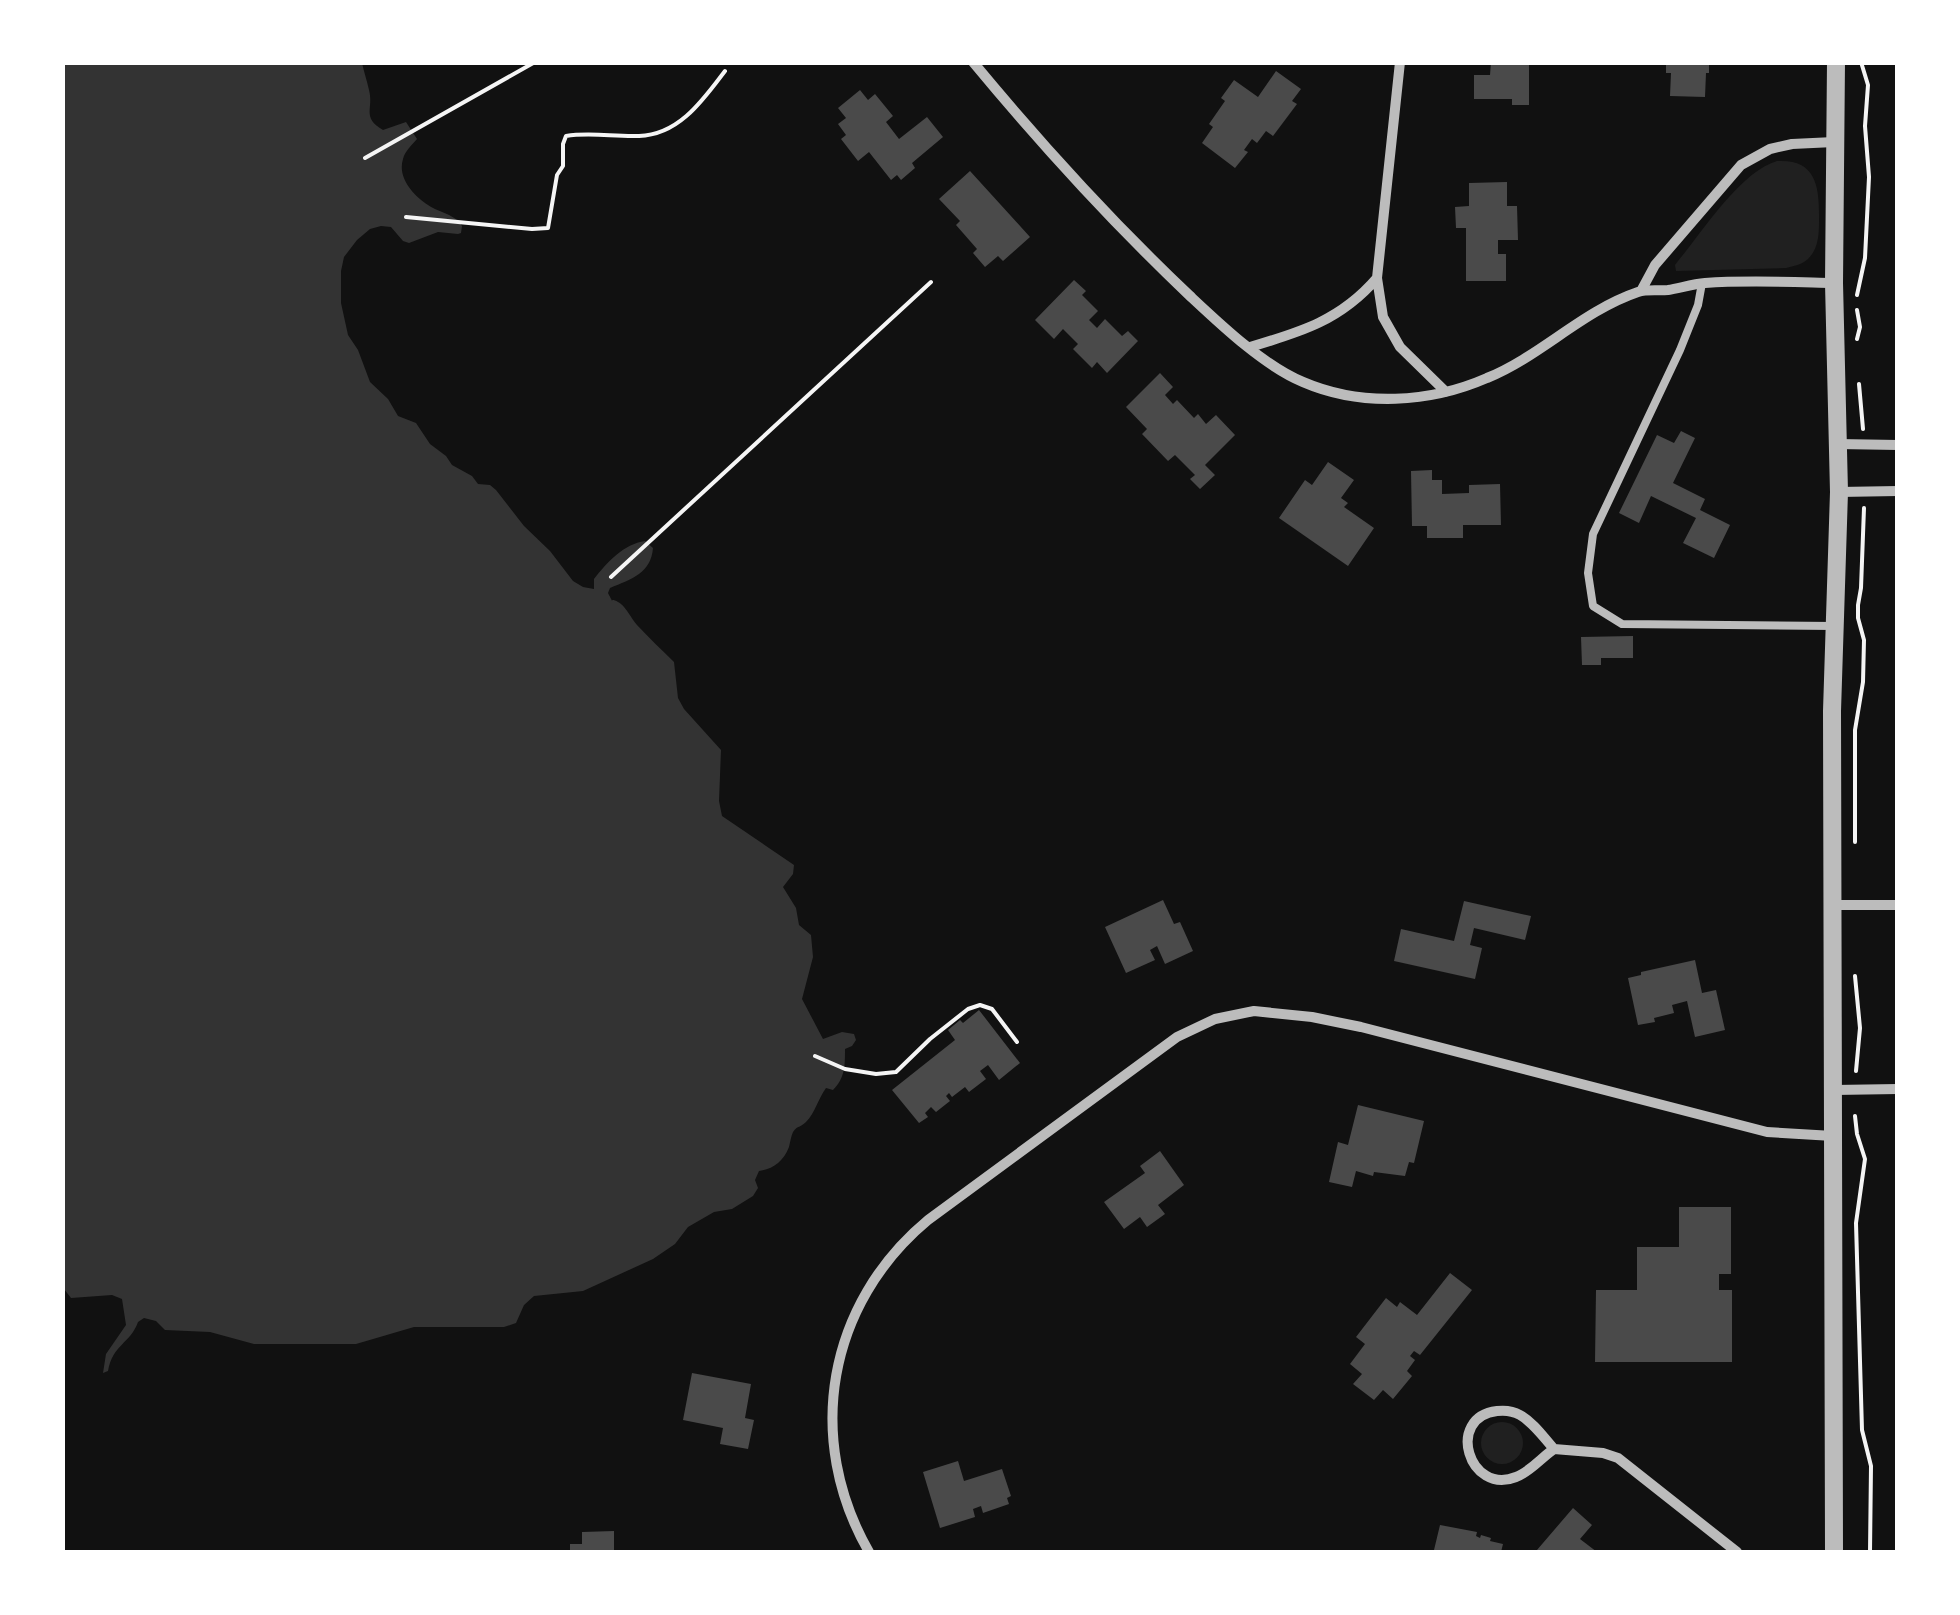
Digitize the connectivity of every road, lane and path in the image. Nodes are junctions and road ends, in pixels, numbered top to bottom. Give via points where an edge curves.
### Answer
1 (535, 62) edge
2 (973, 62) edge
3 (1400, 62) edge
4 (1836, 62) edge
5 (1860, 62) edge
6 (725, 71) dead end
7 (1834, 142) junction
8 (365, 158) dead end
9 (406, 217) dead end
10 (1377, 278) junction
11 (931, 282) dead end
12 (1834, 283) junction
13 (1702, 284) junction
14 (1641, 291) junction
15 (1250, 347) junction
16 (1857, 351) dead end
17 (1859, 384) dead end
18 (1446, 392) junction
19 (1862, 423) dead end
20 (1838, 444) junction
21 (1898, 446) edge
22 (1898, 491) edge
23 (1839, 492) junction
24 (1864, 512) dead end
25 (611, 576) dead end
26 (1835, 626) junction
27 (1854, 844) dead end
28 (1833, 904) junction
29 (1898, 905) edge
30 (1854, 961) dead end
31 (1016, 1042) dead end
32 (815, 1056) dead end
33 (1855, 1078) dead end
34 (1898, 1089) edge
35 (1834, 1090) junction
36 (1855, 1114) dead end
37 (1833, 1136) junction
38 (1554, 1449) junction
39 (869, 1552) edge
40 (1737, 1552) edge
41 (1834, 1552) edge
42 (1870, 1552) edge

1 - 8 path
2 - 15 street via 1094,200
3 - 10 street
4 - 7 street
5 - 16 path via 1868,85 1869,178
6 - 9 path via 693,112 654,134 566,136 548,228
7 - 12 street
7 - 14 street via 1770,149 1741,165 1655,265
10 - 15 street via 1321,323
10 - 18 street via 1383,317 1400,347
11 - 25 path
12 - 13 street
12 - 20 street
13 - 14 street
13 - 26 lane via 1680,350 1593,534 1593,606 1622,624
14 - 18 street via 1516,364
15 - 18 street via 1282,372 1324,389 1392,400
17 - 19 path
20 - 21 street
20 - 23 street
22 - 23 street
23 - 26 street
24 - 27 path
26 - 28 street
28 - 29 street
28 - 35 street
30 - 33 path via 1860,1028
31 - 32 path via 992,1009 980,1005 896,1072 845,1069
34 - 35 street
35 - 37 street
36 - 42 path via 1866,1159 1856,1223
37 - 39 street via 1767,1132 1312,1017 1254,1011 1198,1026 928,1220 890,1256 866,1292 837,1367 831,1429 847,1508
37 - 41 street
38 - 38 street via 1508,1410 1481,1416 1468,1439 1471,1462 1495,1480 1517,1477
38 - 40 street via 1618,1458

